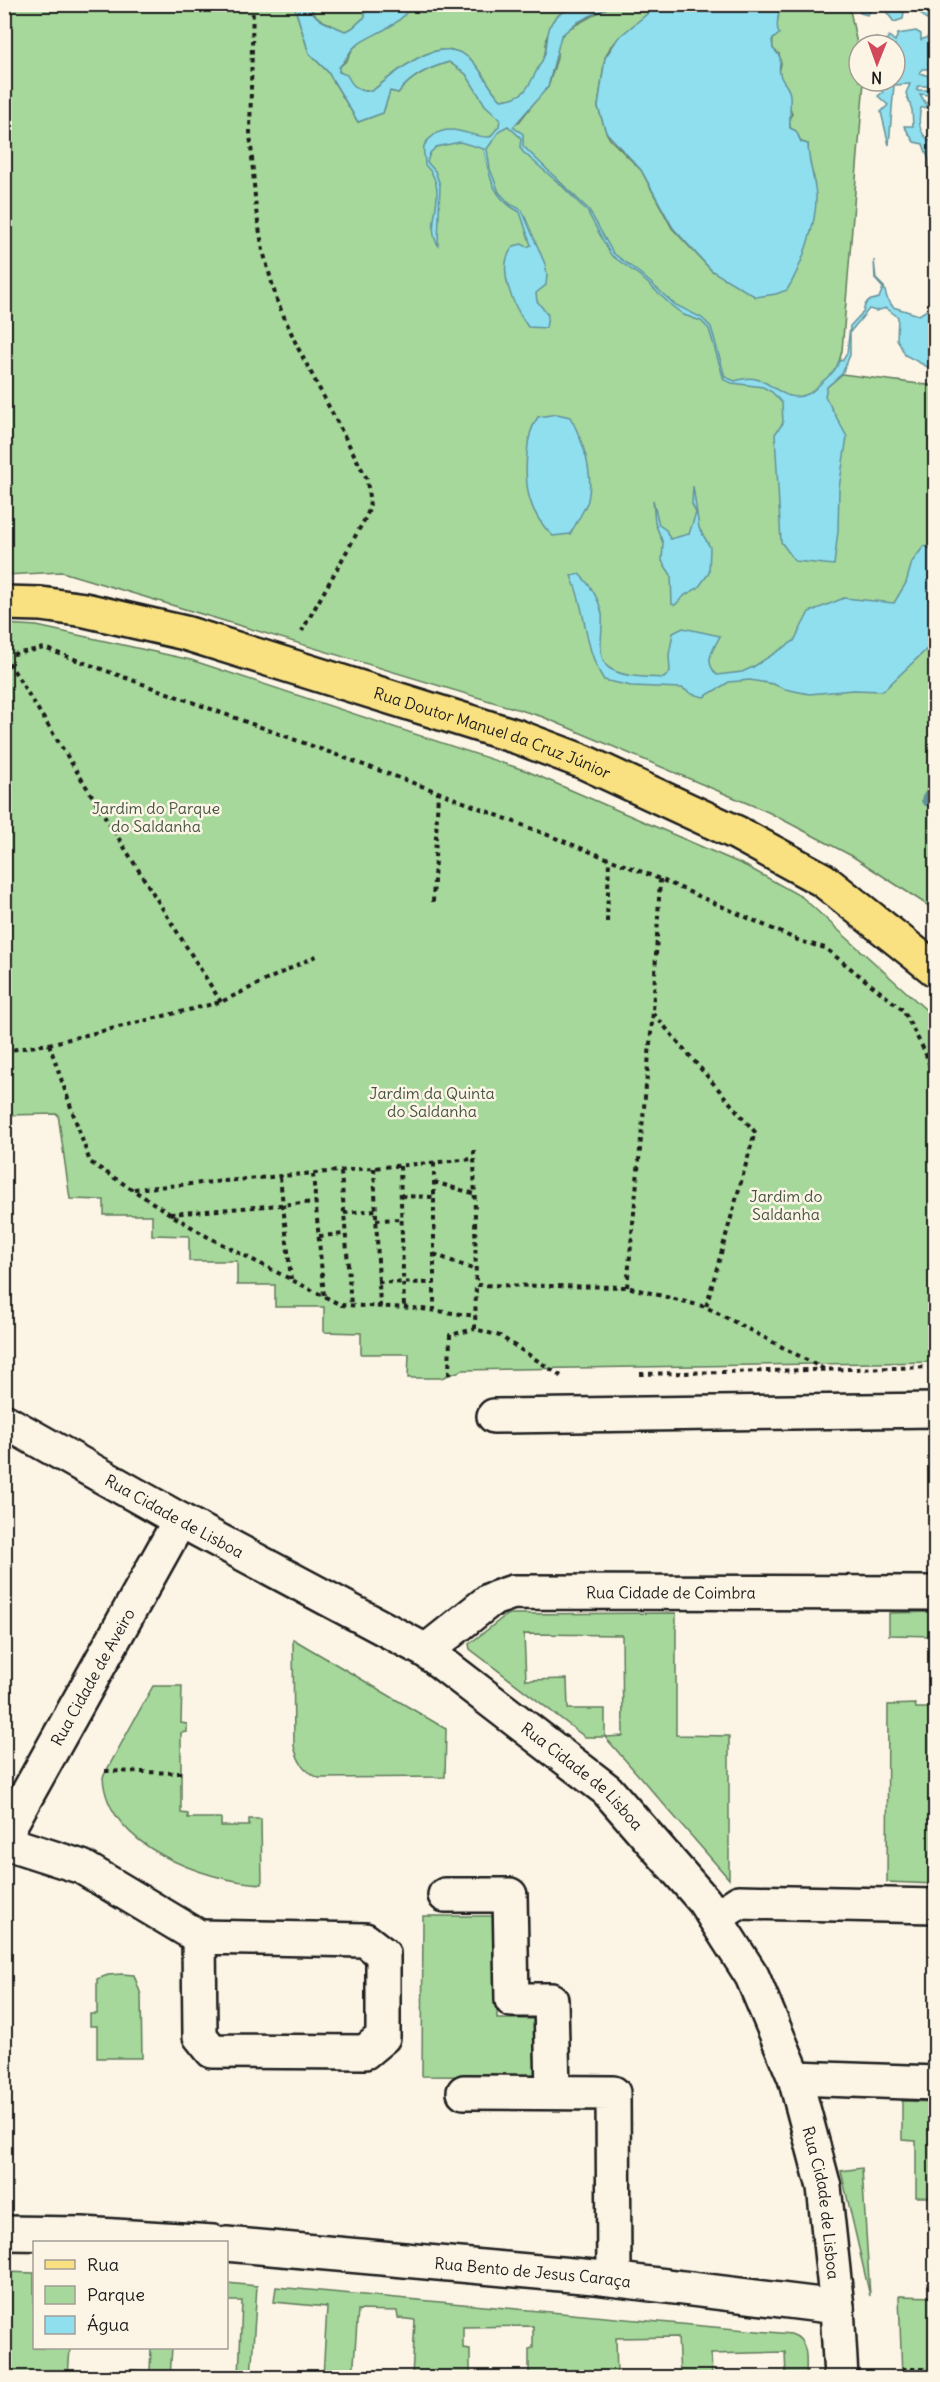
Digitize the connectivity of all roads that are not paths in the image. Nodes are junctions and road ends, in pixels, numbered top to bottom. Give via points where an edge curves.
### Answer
1 (4, 603) edge
2 (936, 970) edge
3 (936, 1410) edge
4 (494, 1416) dead end
5 (4, 1421) edge
6 (180, 1520) junction
7 (936, 1593) edge
8 (426, 1652) junction
9 (4, 1836) edge
10 (4, 1842) edge
11 (445, 1895) dead end
12 (936, 1906) edge
13 (715, 1918) junction
14 (199, 1937) junction
15 (795, 2078) junction
16 (936, 2083) edge
17 (464, 2092) dead end
18 (553, 2092) junction
19 (4, 2233) edge
20 (197, 2241) edge
21 (228, 2244) edge
22 (614, 2279) junction
23 (837, 2307) junction
24 (841, 2378) edge

1 - 2 main road, Rua Doutor Manuel da Cruz Júnior via 85,609 185,633 518,737 584,762 717,824 823,880
3 - 4 street
5 - 6 street, Rua Cidade de Lisboa
6 - 8 street, Rua Cidade de Lisboa
6 - 9 street, Rua Cidade de Aveiro
7 - 8 street, Rua Cidade de Coimbra via 513,1592 490,1600
8 - 13 street, Rua Cidade de Lisboa via 607,1790 704,1900
10 - 14 street via 82,1868
11 - 18 street via 510,1894 512,2000 551,2000
12 - 13 street via 740,1902
13 - 15 street, Rua Cidade de Lisboa via 753,1976
14 - 14 street via 200,2036 212,2051 365,2052 383,2037 383,1954 365,1940
15 - 16 street
15 - 23 street, Rua Cidade de Lisboa via 824,2187
17 - 18 street
18 - 22 street via 613,2093
19 - 20 street
21 - 22 street, Rua Bento de Jesus Caraça
22 - 23 street, Rua Bento de Jesus Caraça
23 - 24 street, Rua Cidade de Lisboa

